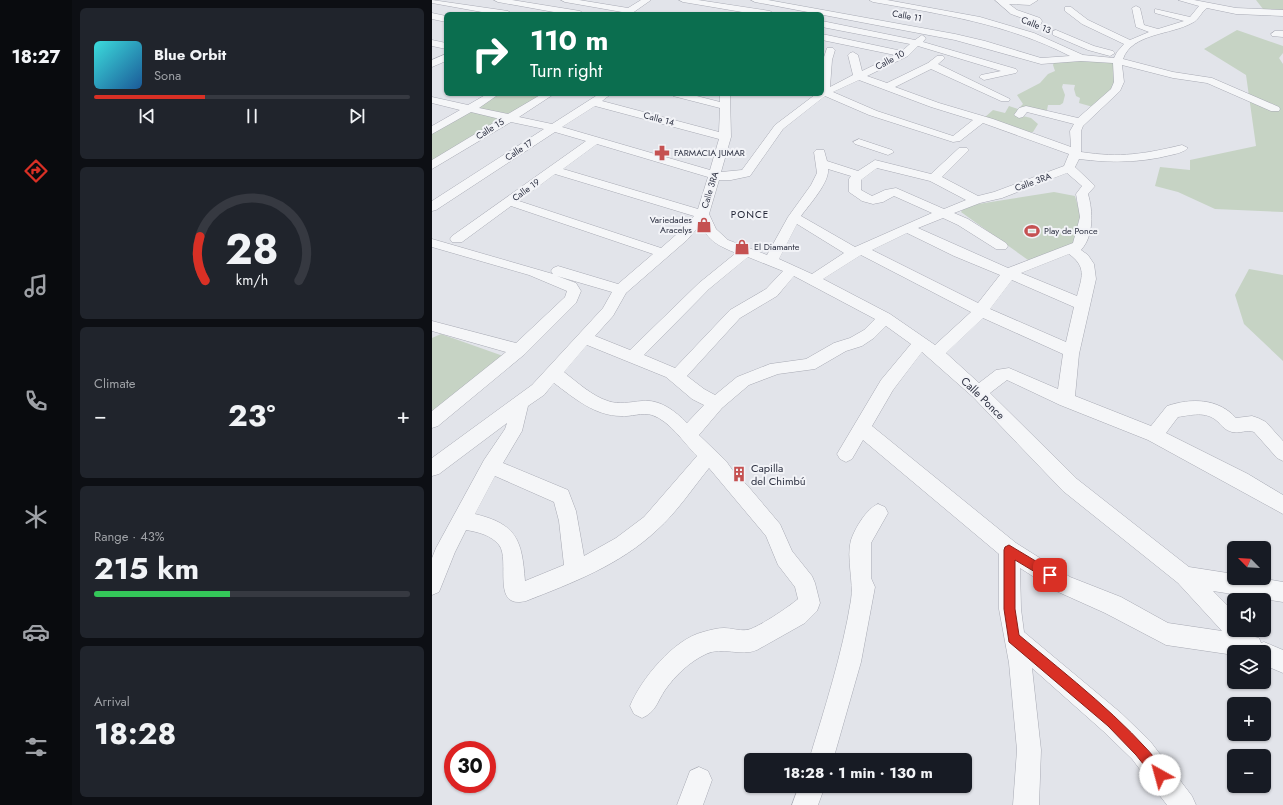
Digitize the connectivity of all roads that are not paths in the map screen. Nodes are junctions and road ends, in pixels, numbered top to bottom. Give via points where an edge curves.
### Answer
1 (494, 0) edge
2 (498, 0) edge
3 (551, 0) edge
4 (565, 0) edge
5 (633, 0) edge
6 (683, 0) edge
7 (755, 0) edge
8 (873, 0) edge
9 (1034, 0) edge
10 (1182, 0) edge
11 (432, 1) edge
12 (646, 1) edge
13 (1000, 1) edge
14 (782, 2) edge
15 (952, 4) dead end
16 (1254, 5) dead end
17 (1204, 6) junction
18 (538, 7) junction
19 (1136, 8) dead end
20 (477, 9) junction
21 (1068, 9) dead end
22 (1158, 11) dead end
23 (471, 12) edge
24 (496, 12) edge
25 (529, 12) edge
26 (568, 12) edge
27 (628, 12) edge
28 (740, 12) edge
29 (772, 12) edge
30 (945, 12) junction
31 (1260, 12) junction
32 (1002, 13) dead end
33 (1283, 13) edge
34 (432, 16) edge
35 (444, 19) edge
36 (1191, 20) junction
37 (824, 24) edge
38 (1044, 27) junction
39 (1017, 29) junction
40 (928, 32) junction
41 (1158, 32) junction
42 (824, 36) edge
43 (1000, 37) dead end
44 (432, 43) edge
45 (917, 43) junction
46 (1130, 44) junction
47 (444, 46) edge
48 (1093, 48) junction
49 (949, 51) junction
50 (841, 53) edge
51 (905, 54) junction
52 (1078, 56) junction
53 (444, 58) edge
54 (1118, 58) junction
55 (875, 59) dead end
56 (889, 62) junction
57 (432, 64) edge
58 (931, 65) junction
59 (858, 76) junction
60 (984, 77) dead end
61 (824, 85) edge
62 (887, 87) junction
63 (441, 91) dead end
64 (824, 93) edge
65 (824, 93) edge
66 (432, 96) edge
67 (491, 96) edge
68 (546, 96) edge
69 (603, 96) edge
70 (685, 96) edge
71 (724, 96) edge
72 (819, 96) edge
73 (1005, 99) dead end
74 (432, 100) edge
75 (593, 102) junction
76 (725, 106) junction
77 (470, 108) junction
78 (1275, 109) dead end
79 (1019, 115) dead end
80 (510, 117) junction
81 (981, 119) junction
82 (1080, 122) junction
83 (553, 128) junction
84 (432, 131) edge
85 (725, 137) junction
86 (594, 141) junction
87 (859, 142) dead end
88 (1182, 148) dead end
89 (963, 150) dead end
90 (1076, 154) junction
91 (875, 164) junction
92 (432, 165) edge
93 (1069, 168) junction
94 (554, 170) junction
95 (859, 175) junction
96 (715, 176) junction
97 (934, 178) junction
98 (976, 200) junction
99 (510, 202) junction
100 (432, 206) edge
101 (703, 214) junction
102 (943, 214) junction
103 (794, 217) junction
104 (907, 228) junction
105 (432, 232) edge
106 (457, 239) junction
107 (432, 243) edge
108 (1001, 246) dead end
109 (1071, 250) junction
110 (858, 251) junction
111 (746, 252) junction
112 (663, 253) junction
113 (771, 261) junction
114 (791, 268) junction
115 (1010, 273) junction
116 (813, 280) junction
117 (621, 290) junction
118 (1082, 304) junction
119 (981, 311) junction
120 (885, 318) junction
121 (432, 326) edge
122 (584, 338) junction
123 (922, 342) junction
124 (519, 350) junction
125 (1071, 351) junction
126 (936, 353) junction
127 (631, 358) junction
128 (553, 373) junction
129 (676, 376) junction
130 (979, 392) junction
131 (1066, 400) junction
132 (521, 402) junction
133 (716, 403) junction
134 (432, 421) edge
135 (862, 428) junction
136 (688, 435) junction
137 (1154, 435) junction
138 (1283, 453) edge
139 (846, 454) dead end
140 (708, 456) junction
141 (491, 466) junction
142 (432, 468) edge
143 (1283, 505) edge
144 (878, 514) dead end
145 (462, 520) junction
146 (1009, 550) junction
147 (575, 571) junction
148 (1185, 576) junction
149 (432, 585) edge
150 (1283, 592) edge
151 (1227, 621) edge
152 (1244, 637) edge
153 (1014, 638) junction
154 (1230, 645) edge
155 (1253, 645) edge
156 (1271, 656) edge
157 (1283, 662) edge
158 (642, 706) dead end
159 (823, 753) edge
160 (700, 780) dead end
161 (809, 793) edge
162 (690, 805) edge
163 (805, 805) edge
164 (1026, 805) edge
165 (1183, 805) edge

1 - 20 street
2 - 18 street
3 - 18 street
4 - 27 street
5 - 12 street
6 - 28 street
7 - 14 street
8 - 30 street
9 - 13 street via 1030,3
10 - 17 street
11 - 20 street
12 - 27 street
13 - 38 street via 1014,12 1037,20
14 - 29 street
14 - 40 street
15 - 30 street, Calle 10
16 - 31 street
17 - 31 street
17 - 36 street
18 - 25 street
18 - 26 street
19 - 41 street via 1140,27
20 - 23 street
20 - 24 street
21 - 46 street via 1085,22
22 - 36 street
30 - 39 street
30 - 40 street, Calle 10
31 - 33 street
32 - 38 street, Calle 13
34 - 35 street
36 - 41 street
37 - 45 street
38 - 48 street, Calle 13
39 - 43 street
39 - 52 street
40 - 45 street, Calle 10
40 - 52 street via 982,43 1041,61
41 - 46 street
42 - 51 street
44 - 47 street
45 - 49 street
45 - 51 street, Calle 10
46 - 54 street
48 - 52 street
48 - 54 street, Calle 13
49 - 58 street
49 - 60 street via 1013,71
50 - 59 street
50 - 61 street via 827,60
51 - 56 street, Calle 10
52 - 54 street
53 - 57 street
54 - 78 street via 1173,75 1209,80
54 - 82 street via 1119,78 1114,93
55 - 56 street
56 - 59 street, Calle 10
58 - 62 street
58 - 73 street
59 - 62 street
59 - 64 street, Calle 10
62 - 81 street
63 - 66 street
65 - 81 street via 873,113 953,139
67 - 77 street
68 - 80 street, Calle 15
69 - 75 street, Calle 17
70 - 76 street
71 - 76 street, Calle 3RA
72 - 96 street, Calle 10 via 779,127 746,173
74 - 77 street, Calle 10
75 - 83 street, Calle 17
75 - 85 street, Calle 14
76 - 85 street, Calle 3RA
77 - 80 street, Calle 10
77 - 84 street
79 - 82 street via 1026,109
80 - 83 street, Calle 10
80 - 92 street, Calle 15
81 - 90 street
82 - 90 street via 1076,130
83 - 86 street, Calle 10
83 - 100 street, Calle 17
85 - 96 street, Calle 3RA
86 - 94 street, Calle 19
86 - 96 street, Calle 10
87 - 91 street via 894,149
88 - 90 street via 1153,157 1123,160
89 - 97 street
90 - 93 street
91 - 95 street
91 - 97 street
93 - 98 street, Calle 3RA
93 - 109 street via 1088,186 1082,194 1086,217 1079,244
94 - 99 street, Calle 19
94 - 101 street
95 - 102 street via 854,179 855,192 869,199 876,200 893,192
95 - 103 street via 820,158 823,173 817,186
96 - 101 street, Calle 3RA
97 - 98 street
98 - 102 street, Calle 3RA
99 - 106 street, Calle 19
99 - 112 street
101 - 111 street, Calle Ponce via 710,231 719,239
101 - 112 street
102 - 104 street, Calle 3RA
102 - 108 street via 976,229
103 - 110 street
103 - 113 street
104 - 110 street, Calle 3RA
104 - 115 street via 959,253
105 - 106 street
106 - 117 street
107 - 124 street via 534,272 571,286 574,291 571,299
109 - 115 street
109 - 118 street via 1087,261 1089,268
110 - 116 street, Calle 3RA
110 - 119 street
111 - 113 street, Calle Ponce
111 - 127 street via 704,286
112 - 117 street
113 - 114 street, Calle Ponce
114 - 116 street, Calle Ponce
114 - 129 street via 786,278 770,292 736,313 687,368
115 - 118 street
115 - 119 street
116 - 120 street, Calle Ponce
117 - 122 street via 608,312
118 - 125 street
119 - 125 street
119 - 126 street
120 - 123 street, Calle Ponce
120 - 133 street via 869,334 856,342 840,347 809,365 776,368 754,376 743,381
121 - 124 street
122 - 127 street
122 - 128 street
123 - 126 street, Calle Ponce
123 - 135 street via 887,385
124 - 134 street
125 - 131 street
126 - 130 street, Calle Ponce
127 - 129 street
128 - 132 street via 538,390
128 - 136 street via 575,390 613,410 646,406 660,411
129 - 133 street via 698,394
130 - 131 street via 1002,374 1009,374
130 - 148 street, Calle Ponce via 1070,485
131 - 137 street
132 - 141 street via 512,430
132 - 142 street
133 - 136 street
135 - 139 street
135 - 146 street
136 - 140 street
137 - 138 street via 1174,411 1212,408 1223,414 1230,424 1238,426 1252,422 1260,427
137 - 143 street
140 - 147 street via 650,523 624,544
140 - 158 street via 773,530 784,558 805,583 808,603 797,615 749,642 724,639 702,643 673,663 656,683
141 - 145 street
141 - 147 street via 561,496 567,516
144 - 159 street via 860,541 861,578 864,587 858,626
145 - 147 street via 487,526 502,534 510,544 515,590 518,593
145 - 149 street via 446,548
146 - 153 street via 1010,609
146 - 154 street via 1063,584 1113,605 1166,634
148 - 150 street
148 - 151 street, Calle Ponce
152 - 155 street
153 - 164 street via 1020,663 1029,750
153 - 165 street via 1141,750
156 - 157 street
160 - 162 street
161 - 163 street

